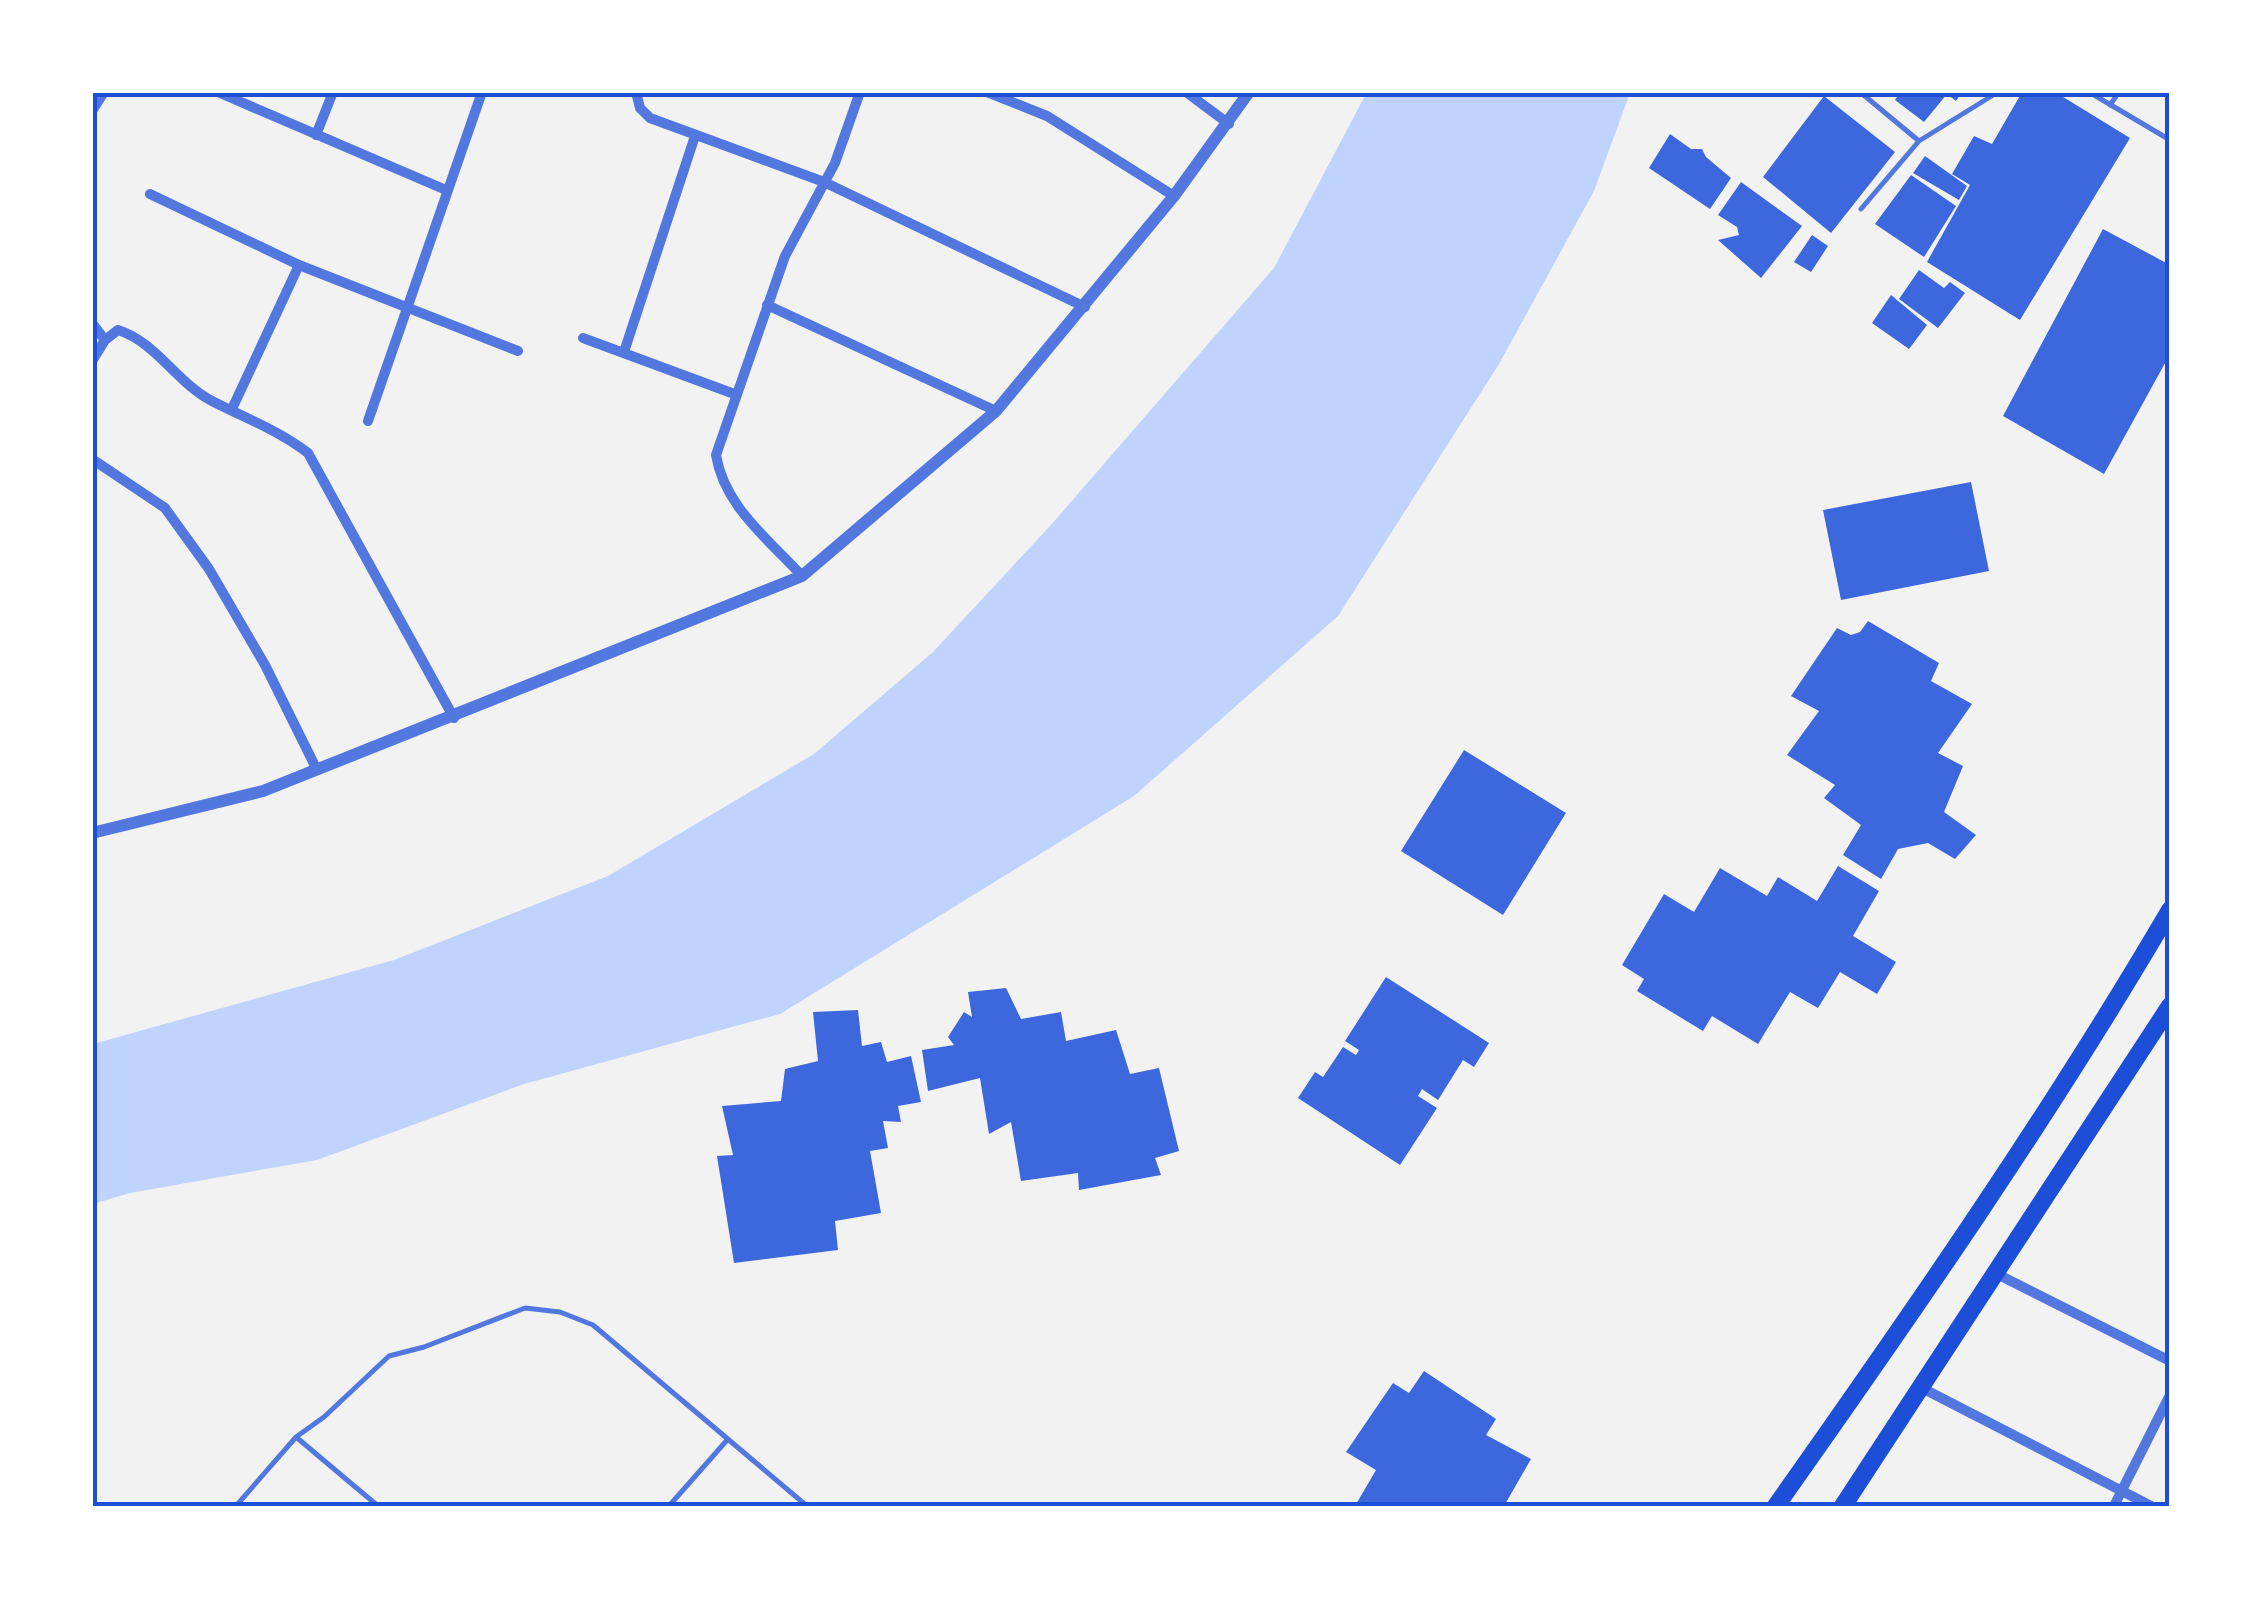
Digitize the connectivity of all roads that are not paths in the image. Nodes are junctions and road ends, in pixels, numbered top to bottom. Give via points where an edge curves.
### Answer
1 (104, 92) edge
2 (220, 92) edge
3 (333, 92) edge
4 (482, 92) edge
5 (636, 92) edge
6 (860, 92) edge
7 (988, 92) edge
8 (1186, 92) edge
9 (1249, 92) edge
10 (1860, 92) edge
11 (1998, 92) edge
12 (2089, 92) edge
13 (2119, 92) edge
14 (2110, 105) junction
15 (92, 111) edge
16 (1229, 124) junction
17 (316, 134) junction
18 (696, 136) junction
19 (2170, 140) edge
20 (1919, 142) junction
21 (824, 182) junction
22 (446, 190) junction
23 (150, 194) dead end
24 (1174, 196) junction
25 (1861, 209) dead end
26 (299, 265) junction
27 (767, 305) junction
28 (406, 307) junction
29 (1085, 307) junction
30 (92, 323) edge
31 (583, 338) dead end
32 (104, 340) junction
33 (518, 351) dead end
34 (624, 352) junction
35 (92, 361) edge
36 (736, 396) junction
37 (232, 409) junction
38 (996, 412) junction
39 (368, 421) dead end
40 (92, 459) edge
41 (802, 576) junction
42 (454, 718) junction
43 (317, 770) junction
44 (92, 833) edge
45 (2170, 910) edge
46 (2170, 1006) edge
47 (1995, 1273) junction
48 (2170, 1360) edge
49 (1920, 1387) junction
50 (2170, 1394) edge
51 (296, 1437) junction
52 (728, 1439) junction
53 (2121, 1491) junction
54 (1779, 1504) edge
55 (236, 1506) edge
56 (378, 1506) edge
57 (669, 1506) edge
58 (807, 1506) edge
59 (1842, 1506) edge
60 (2114, 1506) edge
61 (2151, 1506) edge

1 - 15 street
2 - 17 street
3 - 17 street
4 - 22 street
5 - 18 street via 650,118
6 - 21 street
7 - 24 street via 1047,116
8 - 16 street
9 - 16 street
10 - 20 lane
11 - 20 lane
12 - 14 lane
13 - 14 lane
14 - 19 lane
16 - 24 street
17 - 22 street
18 - 21 street
18 - 34 street
20 - 25 lane
21 - 27 street
21 - 29 street
22 - 28 street
23 - 26 street
24 - 29 street
26 - 28 street
26 - 37 street
27 - 36 street
27 - 38 street
28 - 33 street
28 - 39 street
29 - 38 street
30 - 32 street
31 - 34 street
32 - 35 street
32 - 37 street via 118,330 134,336 209,400
34 - 36 street
36 - 41 street via 716,455 720,476 734,502
37 - 42 street via 308,453
38 - 41 street
40 - 43 street via 165,508 209,569
41 - 42 street
42 - 43 street
43 - 44 street via 262,791
45 - 54 main road via 2110,1011
46 - 47 main road
47 - 48 street
47 - 49 main road
49 - 53 street
49 - 59 main road
50 - 53 street
51 - 52 lane via 390,1356 524,1308 592,1324
51 - 55 lane
51 - 56 lane
52 - 57 lane
52 - 58 lane
53 - 60 street
53 - 61 street

